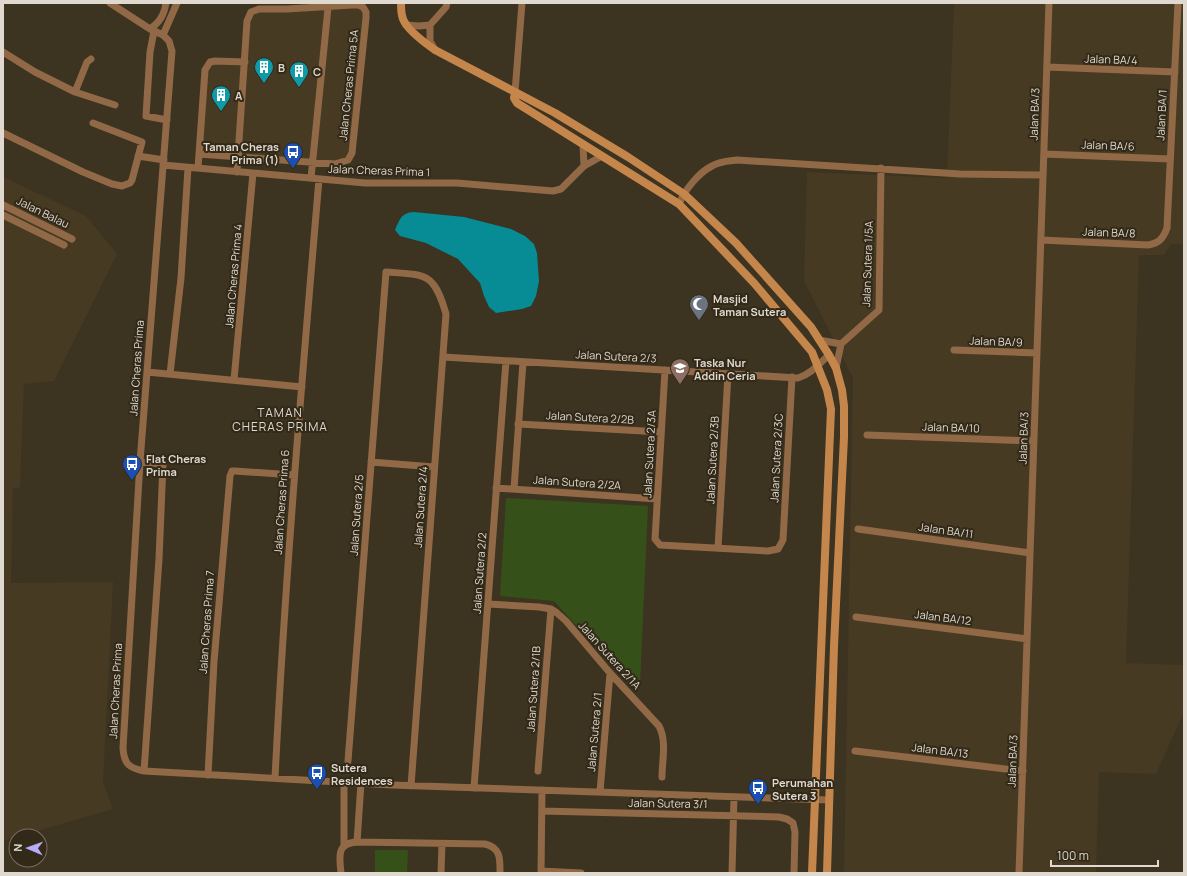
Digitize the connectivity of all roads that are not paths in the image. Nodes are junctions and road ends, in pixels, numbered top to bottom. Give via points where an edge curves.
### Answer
1 (110, 3) edge
2 (166, 3) edge
3 (177, 3) edge
4 (401, 3) edge
5 (447, 3) edge
6 (522, 3) edge
7 (1049, 3) edge
8 (1178, 3) edge
9 (328, 8) junction
10 (406, 25) junction
11 (430, 25) junction
12 (152, 30) junction
13 (162, 35) junction
14 (434, 50) junction
15 (3, 52) edge
16 (91, 59) dead end
17 (245, 62) junction
18 (1047, 67) junction
19 (1175, 72) junction
20 (75, 92) junction
21 (515, 92) junction
22 (115, 106) dead end
23 (167, 120) junction
24 (93, 123) dead end
25 (3, 133) edge
26 (584, 144) junction
27 (199, 154) junction
28 (1044, 154) junction
29 (141, 156) junction
30 (238, 156) junction
31 (602, 156) junction
32 (1170, 159) junction
33 (161, 161) junction
34 (312, 161) junction
35 (584, 166) junction
36 (188, 168) junction
37 (198, 168) junction
38 (881, 168) junction
39 (237, 172) junction
40 (253, 173) junction
41 (1043, 175) junction
42 (310, 178) junction
43 (319, 179) junction
44 (684, 194) junction
45 (679, 204) junction
46 (3, 205) edge
47 (3, 215) edge
48 (1167, 228) joint
49 (72, 239) dead end
50 (1041, 240) junction
51 (64, 245) dead end
52 (386, 272) joint
53 (819, 340) junction
54 (841, 344) junction
55 (954, 350) dead end
56 (1037, 353) junction
57 (829, 355) junction
58 (442, 357) junction
59 (506, 361) junction
60 (523, 362) junction
61 (818, 366) junction
62 (836, 368) junction
63 (665, 370) junction
64 (147, 372) junction
65 (170, 374) junction
66 (728, 374) junction
67 (792, 377) junction
68 (234, 380) junction
69 (302, 387) junction
70 (518, 424) junction
71 (661, 432) junction
72 (866, 435) dead end
73 (1034, 441) junction
74 (140, 462) junction
75 (371, 462) junction
76 (434, 467) junction
77 (294, 475) junction
78 (496, 488) junction
79 (514, 489) junction
80 (657, 499) junction
81 (858, 529) dead end
82 (718, 548) junction
83 (1030, 552) junction
84 (488, 604) junction
85 (550, 609) junction
86 (856, 617) dead end
87 (1027, 639) junction
88 (610, 673) junction
89 (855, 751) dead end
90 (348, 761) dead end
91 (144, 771) junction
92 (538, 771) dead end
93 (1023, 771) junction
94 (208, 775) junction
95 (662, 777) dead end
96 (275, 778) junction
97 (344, 782) junction
98 (361, 783) junction
99 (411, 786) junction
100 (474, 788) junction
101 (542, 790) junction
102 (600, 792) junction
103 (734, 797) junction
104 (815, 800) junction
105 (829, 800) junction
106 (542, 811) junction
107 (734, 816) junction
108 (358, 842) junction
109 (442, 844) junction
110 (344, 845) junction
111 (541, 872) edge
112 (341, 873) edge
113 (441, 873) edge
114 (500, 873) edge
115 (581, 873) edge
116 (732, 873) edge
117 (794, 873) edge
118 (812, 873) edge
119 (826, 873) edge
120 (1019, 873) edge

1 - 12 street
2 - 12 street via 161,20
3 - 13 street
4 - 10 street
5 - 11 street
6 - 21 street
7 - 18 street, Jalan BA/3
8 - 19 street, Jalan BA/1
9 - 17 street via 259,9 251,12 247,21
9 - 34 street
9 - 34 street, Jalan Cheras Prima 5A via 358,5 366,12 352,153 348,160 335,164
10 - 11 street
10 - 14 street
11 - 14 street via 430,40
12 - 13 street
12 - 23 street via 146,116
13 - 23 street, Jalan Cheras Prima via 169,41 172,51
14 - 21 street
15 - 20 street via 34,72
16 - 20 street via 87,62
17 - 27 street via 215,61 207,65
17 - 30 street
18 - 19 street, Jalan BA/4
18 - 28 street, Jalan BA/3
19 - 32 street, Jalan BA/1
20 - 22 street
21 - 26 street via 514,98 517,102
21 - 44 street via 628,157
23 - 33 street, Jalan Cheras Prima
24 - 29 street via 142,142
25 - 29 street via 83,172 122,186 132,180
26 - 31 street
26 - 35 street
27 - 30 street
27 - 37 street
28 - 32 street, Jalan BA/6
28 - 41 street, Jalan BA/3
29 - 33 street, Jalan Cheras Prima 1
30 - 34 street
30 - 39 street
31 - 35 street, Jalan Cheras Prima 1
31 - 45 street
32 - 48 street, Jalan BA/1
33 - 36 street, Jalan Cheras Prima 1
33 - 64 street, Jalan Cheras Prima
34 - 42 street
35 - 43 street, Jalan Cheras Prima 1 via 561,189 553,191 457,183 365,183
36 - 37 street, Jalan Cheras Prima 1
36 - 65 street via 181,278
37 - 39 street, Jalan Cheras Prima 1
38 - 41 street via 960,174
38 - 44 street via 753,160 725,161 703,172
38 - 54 street, Jalan Sutera 1/5A via 879,310
39 - 40 street, Jalan Cheras Prima 1
40 - 42 street, Jalan Cheras Prima 1
40 - 68 street, Jalan Cheras Prima 4
41 - 50 street, Jalan BA/3
42 - 43 street, Jalan Cheras Prima 1
43 - 69 street, Jalan Cheras Prima 6
44 - 45 street
44 - 53 street via 736,243 811,327
45 - 61 street via 773,304 812,352
46 - 49 street, Jalan Balau
47 - 51 street
48 - 50 street, Jalan BA/8 via 1157,244 1148,245
50 - 56 street, Jalan BA/3
52 - 58 street, Jalan Sutera 2/4 via 416,274 427,278 435,285 446,314
52 - 75 street, Jalan Sutera 2/5
53 - 54 street
53 - 57 street
54 - 62 street
55 - 56 street, Jalan BA/9
56 - 73 street, Jalan BA/3
57 - 61 street, Jalan Sutera 2/3
57 - 62 street
58 - 59 street, Jalan Sutera 2/3
58 - 76 street, Jalan Sutera 2/4
59 - 60 street, Jalan Sutera 2/3
59 - 78 street, Jalan Sutera 2/2
60 - 63 street, Jalan Sutera 2/3
60 - 70 street
61 - 67 street, Jalan Sutera 2/3 via 805,376
61 - 104 street via 831,409
62 - 105 street via 844,406 844,437
63 - 66 street, Jalan Sutera 2/3
63 - 71 street, Jalan Sutera 2/3A
64 - 65 street
64 - 74 street, Jalan Cheras Prima
65 - 68 street
66 - 67 street, Jalan Sutera 2/3
66 - 82 street, Jalan Sutera 2/3B
67 - 82 street, Jalan Sutera 2/3C via 783,540 778,549 768,551
68 - 69 street
69 - 77 street, Jalan Cheras Prima 6
70 - 71 street, Jalan Sutera 2/2B
70 - 79 street
71 - 80 street, Jalan Sutera 2/3A
72 - 73 street, Jalan BA/10
73 - 83 street, Jalan BA/3
74 - 91 street, Jalan Cheras Prima via 123,748 128,765
74 - 91 street via 163,464
75 - 76 street
75 - 90 street, Jalan Sutera 2/5
76 - 99 street, Jalan Sutera 2/4
77 - 94 street, Jalan Cheras Prima 7 via 232,472 230,476 214,662
77 - 96 street, Jalan Cheras Prima 6
78 - 79 street, Jalan Sutera 2/2A
78 - 84 street, Jalan Sutera 2/2
79 - 80 street, Jalan Sutera 2/2A
80 - 82 street, Jalan Sutera 2/3A via 655,539 660,545
81 - 83 street, Jalan BA/11
83 - 87 street, Jalan BA/3
84 - 85 street, Jalan Sutera 2/1A
84 - 100 street, Jalan Sutera 2/2
85 - 88 street, Jalan Sutera 2/1A via 566,621
85 - 92 street, Jalan Sutera 2/1B
86 - 87 street, Jalan BA/12
87 - 93 street, Jalan BA/3
88 - 95 street, Jalan Sutera 2/1A via 659,726 663,739
88 - 102 street, Jalan Sutera 2/1
89 - 93 street, Jalan BA/13
91 - 94 street
93 - 120 street, Jalan BA/3
94 - 96 street
96 - 97 street
97 - 98 street
97 - 110 street
98 - 99 street
98 - 108 street
99 - 100 street
100 - 101 street
101 - 102 street
101 - 106 street
102 - 103 street
103 - 104 street
103 - 107 street
104 - 105 street
104 - 118 street
105 - 119 street
106 - 107 street, Jalan Sutera 3/1
106 - 111 street
107 - 116 street
107 - 117 street, Jalan Sutera 3/1 via 779,817 793,823
108 - 109 street
108 - 110 street
109 - 113 street
109 - 114 street via 493,846 498,852
110 - 112 street via 340,851
111 - 115 street

